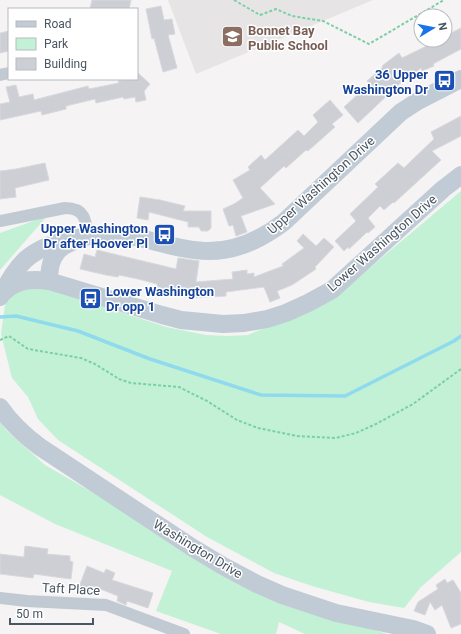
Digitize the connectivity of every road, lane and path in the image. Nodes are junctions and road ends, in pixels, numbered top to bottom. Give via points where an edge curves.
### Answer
1 (234, 0) edge
2 (444, 0) edge
3 (461, 79) edge
4 (461, 175) edge
5 (0, 221) edge
6 (88, 237) junction
7 (49, 281) junction
8 (1, 296) edge
9 (0, 340) edge
10 (461, 369) edge
11 (0, 406) edge
12 (0, 598) edge
13 (184, 634) edge
14 (427, 634) edge

1 - 2 path via 260,15 276,9 292,16 323,21 369,44
3 - 6 street, Upper Washington Drive via 401,112 284,222 254,242 240,247 210,251 194,250 133,236
4 - 7 street, Lower Washington Drive via 332,290 308,303 267,319 223,324 181,320
5 - 6 street via 71,208 78,210 85,218
6 - 7 street via 59,249 51,260
6 - 8 street, Upper Washington Drive via 58,242 39,251 26,260 10,278
7 - 8 street, Lower Washington Drive via 36,279 20,282
9 - 10 path via 9,336 28,349 81,358 131,383 179,387 237,420 258,428 297,436 336,438 356,433 413,404
11 - 14 street, Washington Drive via 10,421 40,448 223,566 263,587 321,608
12 - 13 street, Taft Place via 106,605

